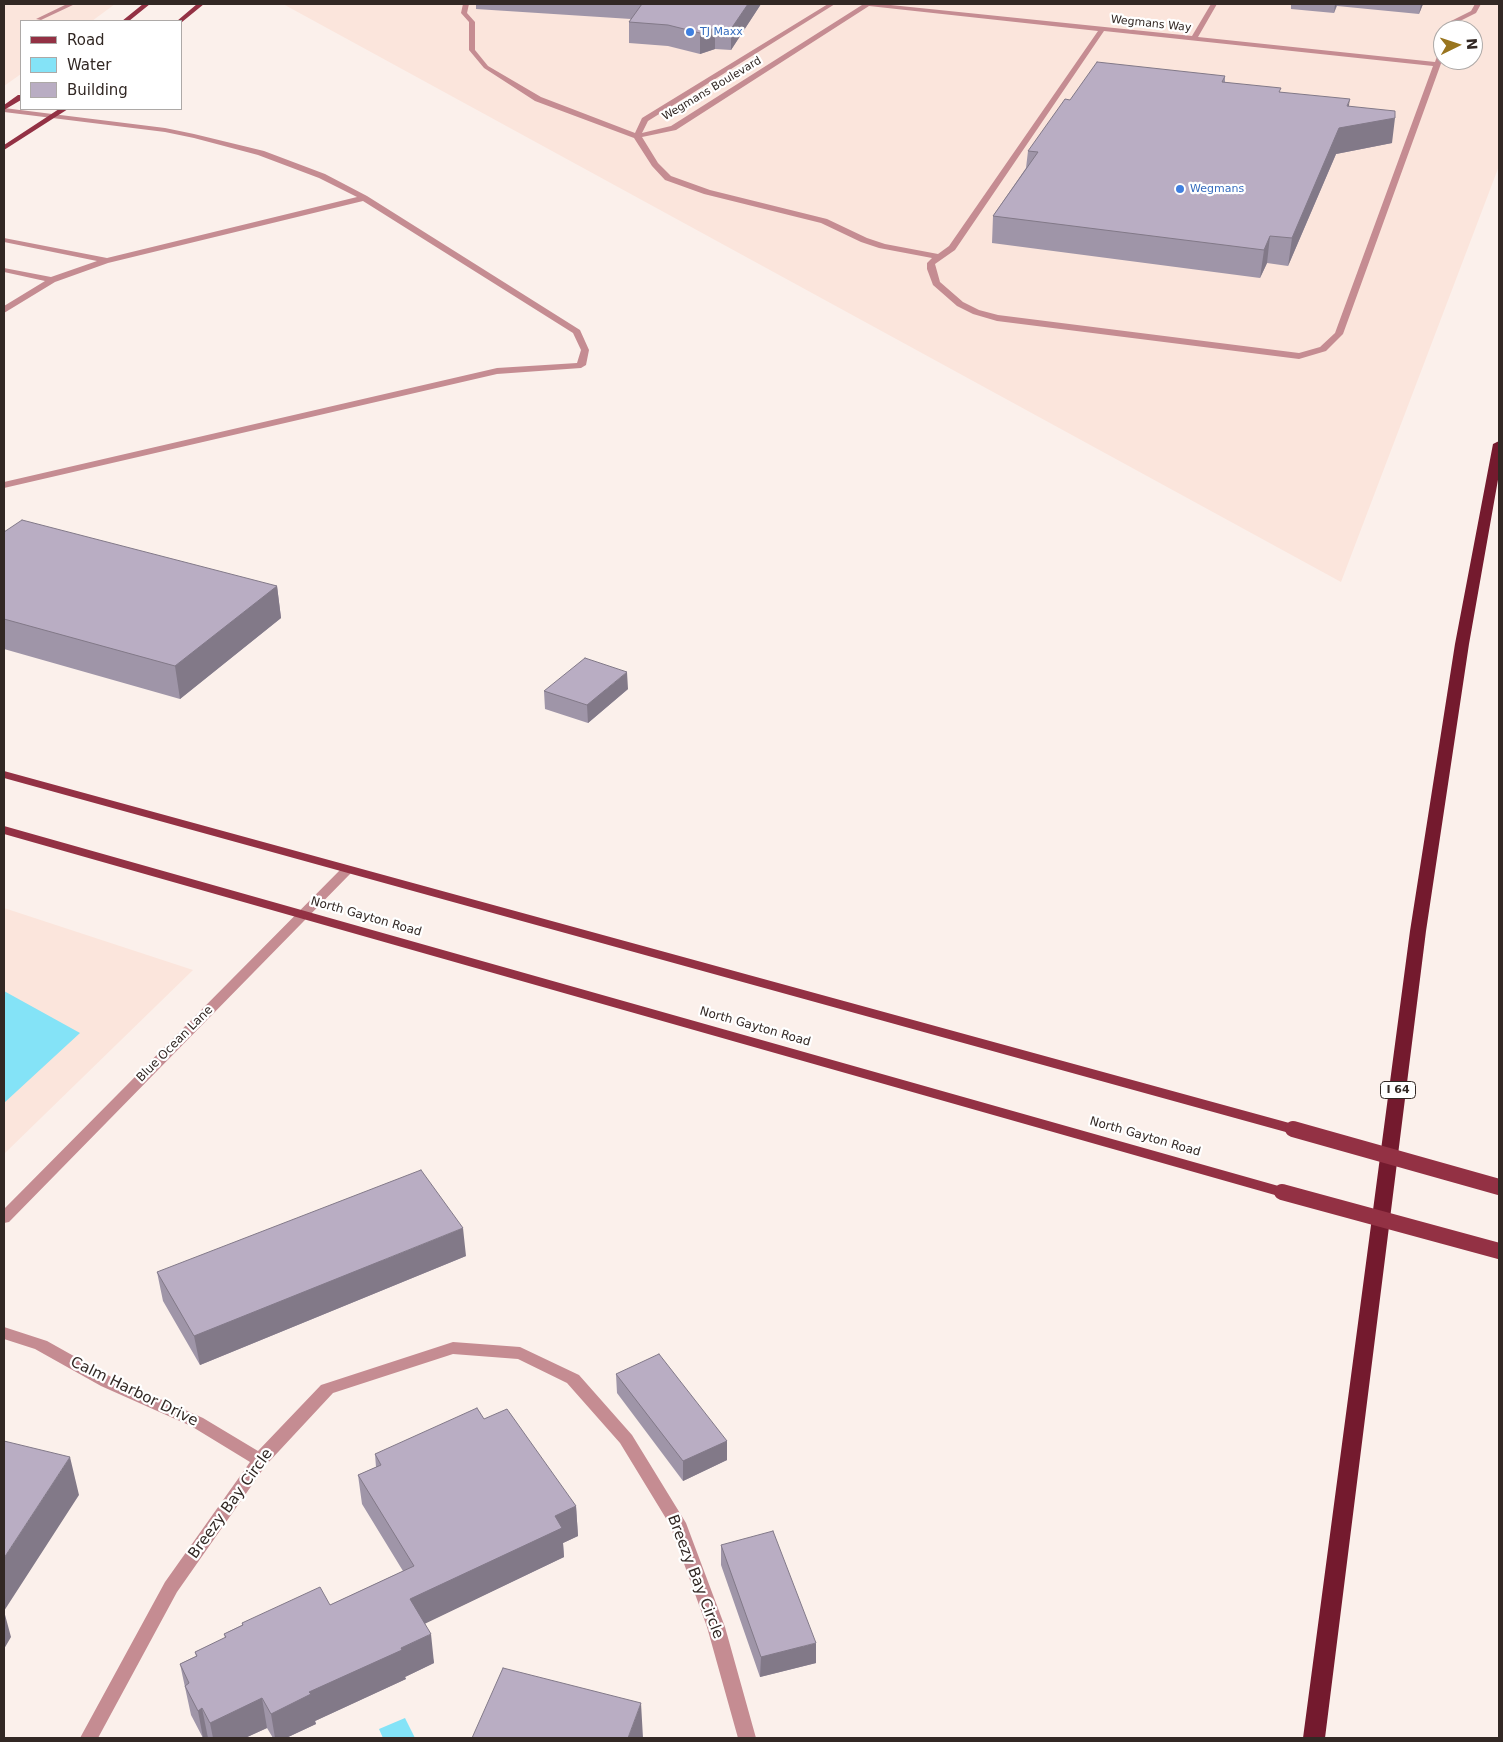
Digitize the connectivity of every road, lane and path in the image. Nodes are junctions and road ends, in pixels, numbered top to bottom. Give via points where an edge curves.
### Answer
1 (72, 4) edge
2 (147, 4) edge
3 (201, 4) edge
4 (466, 4) edge
5 (832, 4) edge
6 (867, 4) edge
7 (1214, 4) edge
8 (1478, 4) edge
9 (39, 18) dead end
10 (126, 20) edge
11 (181, 20) edge
12 (1457, 20) edge
13 (1102, 29) junction
14 (1194, 38) junction
15 (1433, 64) edge
16 (1434, 70) edge
17 (20, 98) edge
18 (4, 109) edge
19 (63, 110) edge
20 (54, 116) junction
21 (638, 136) junction
22 (4, 148) edge
23 (364, 198) junction
24 (4, 240) edge
25 (939, 257) junction
26 (105, 261) junction
27 (4, 270) edge
28 (52, 280) junction
29 (4, 310) edge
30 (1499, 444) edge
31 (4, 485) edge
32 (4, 774) edge
33 (4, 830) edge
34 (347, 870) junction
35 (303, 915) junction
36 (1499, 1187) edge
37 (4, 1218) edge
38 (1499, 1251) edge
39 (4, 1333) edge
40 (260, 1460) junction
41 (89, 1738) edge
42 (747, 1738) edge
43 (1314, 1738) edge

1 - 9 street
2 - 10 main road
3 - 11 main road
4 - 21 street via 464,13 472,22 472,50 486,68 538,100
5 - 21 street, Wegmans Boulevard via 645,120
6 - 13 street, Wegmans Way
6 - 21 street, Wegmans Boulevard via 673,128
7 - 14 street
8 - 12 street via 1474,12
13 - 14 street, Wegmans Way
13 - 25 street via 952,248
14 - 15 street, Wegmans Way
16 - 25 street via 1342,327 1323,350 1299,356 997,318 976,312 945,293 936,283 931,268
17 - 18 main road
18 - 20 street
19 - 20 main road
20 - 22 main road
20 - 23 street via 165,130 226,143 298,166
21 - 25 street via 661,172 679,183 824,221 882,246
23 - 26 street
23 - 31 street via 577,332 585,350 581,365 497,371
24 - 26 street
26 - 28 street
27 - 28 street
28 - 29 street
30 - 43 highway, I 64 via 1462,644 1418,931
32 - 34 main road
33 - 35 main road, North Gayton Road
34 - 35 street, Blue Ocean Lane
34 - 36 main road, bridge
35 - 37 street, Blue Ocean Lane
35 - 38 main road, North Gayton Road, bridge
39 - 40 street, Calm Harbor Drive via 41,1344 107,1382 197,1422
40 - 41 street, Breezy Bay Circle via 171,1587
40 - 42 street, Breezy Bay Circle via 326,1389 453,1348 520,1353 573,1379 626,1439 678,1523 716,1628

